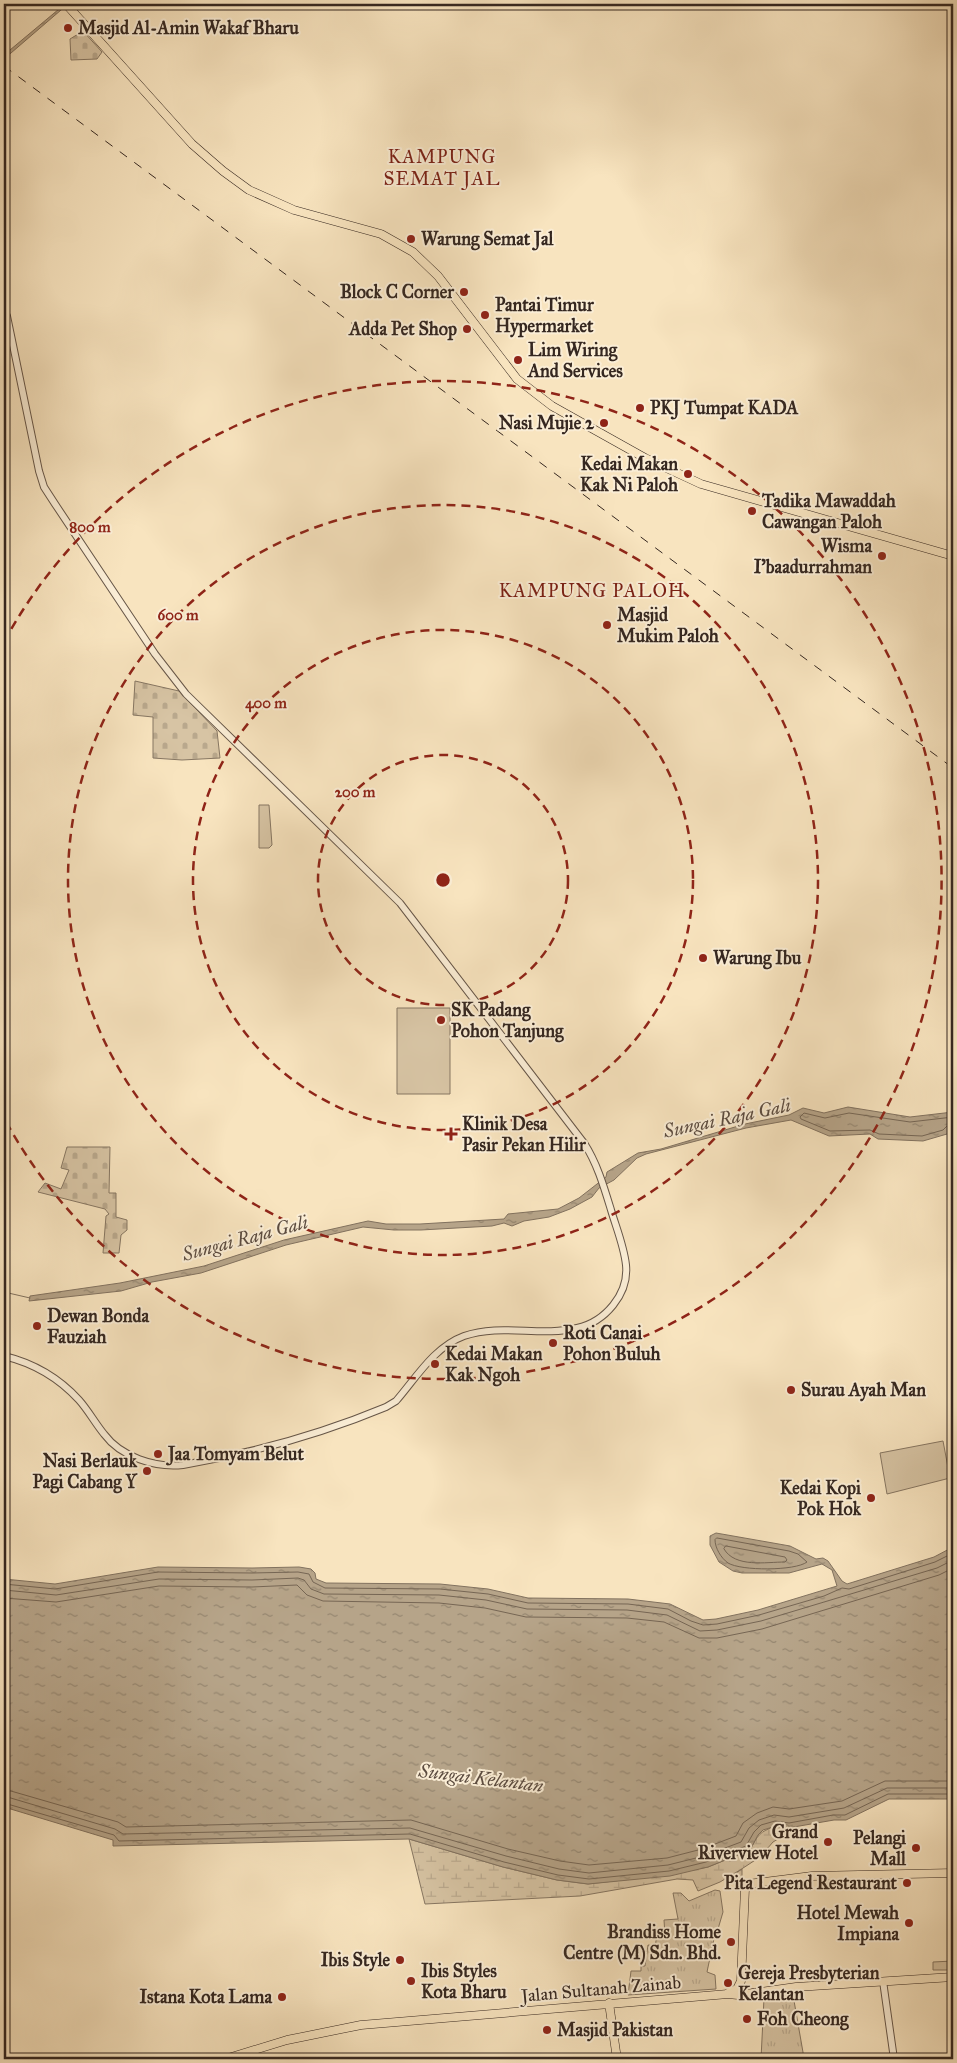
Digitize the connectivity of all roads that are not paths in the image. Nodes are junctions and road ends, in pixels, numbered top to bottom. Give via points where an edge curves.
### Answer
1 (66, 4) edge
2 (4, 310) edge
3 (953, 556) edge
4 (4, 1356) edge
5 (953, 1873) edge
6 (953, 1977) edge
7 (741, 1981) junction
8 (883, 1981) junction
9 (761, 1991) junction
10 (728, 1994) junction
11 (609, 2003) junction
12 (953, 2057) edge
13 (225, 2059) edge
14 (617, 2059) edge
15 (894, 2059) edge
16 (940, 2059) edge

1 - 3 main road via 192,144 222,171 249,190 294,210 381,234 413,252 438,276 517,379 552,406 645,458 701,484
2 - 4 street via 44,487 155,654 201,711 400,903 584,1143 602,1183 625,1258 626,1274 617,1300 591,1324 566,1330 490,1330 462,1337 439,1351 396,1401 291,1440 183,1465 148,1462 126,1453 105,1436 79,1400 56,1379 34,1366
5 - 7 main road via 812,1876 748,1884 745,1888
6 - 8 main road, Jalan Sultanah Zainab
7 - 9 main road via 745,1989
7 - 10 main road via 737,1989
8 - 9 main road, Jalan Sultanah Zainab
8 - 15 street
9 - 10 main road, Jalan Sultanah Zainab
10 - 11 main road, Jalan Sultanah Zainab
11 - 13 main road, Jalan Sultanah Zainab via 354,2026 280,2042
11 - 14 main road
12 - 16 street

